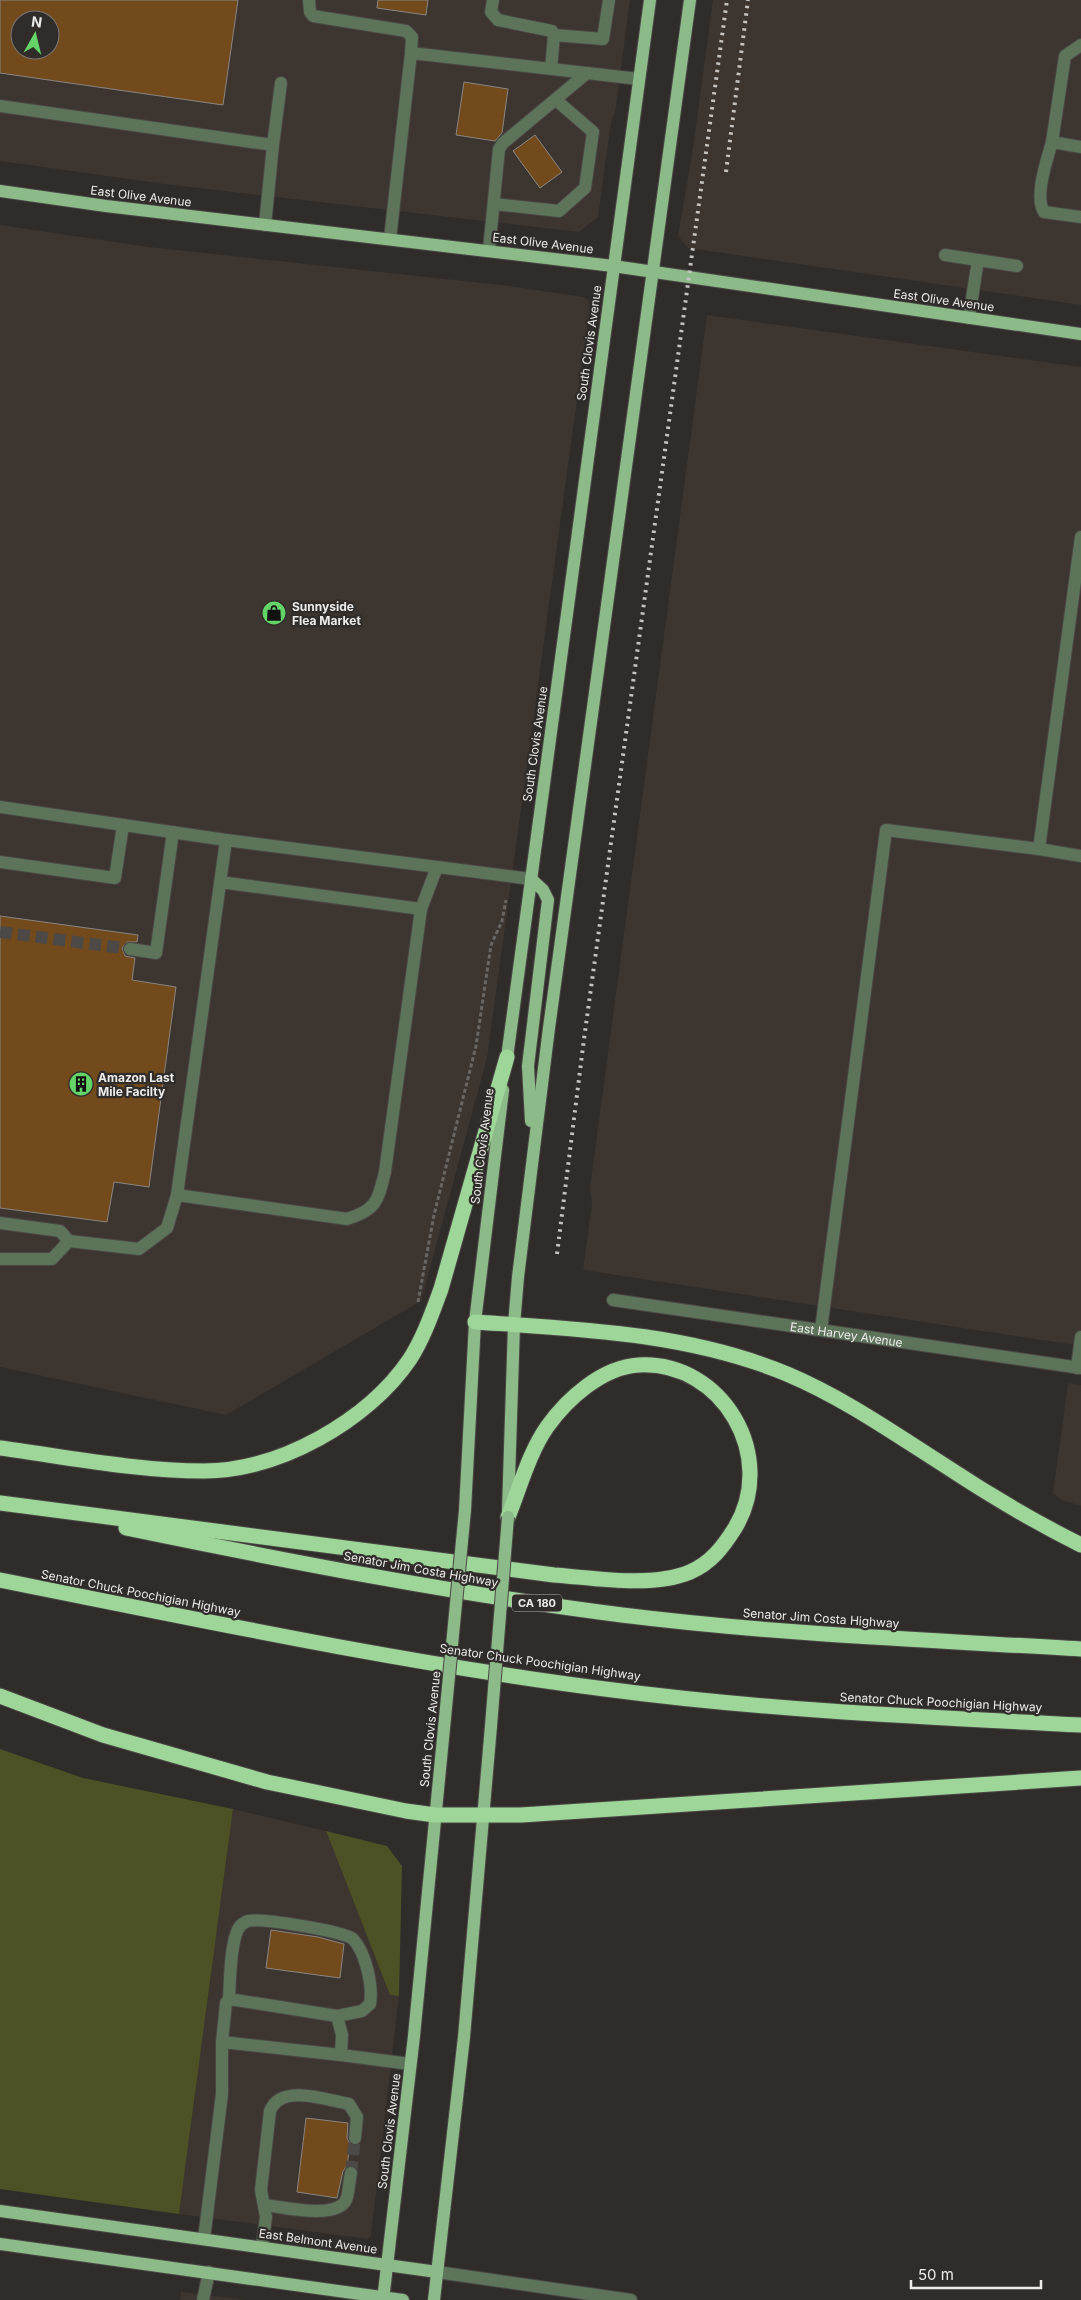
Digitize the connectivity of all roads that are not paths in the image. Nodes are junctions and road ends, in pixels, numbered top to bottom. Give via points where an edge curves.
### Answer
1 (309, 0) edge
2 (493, 0) edge
3 (608, 0) edge
4 (650, 0) edge
5 (690, 0) edge
6 (554, 35) junction
7 (1081, 45) edge
8 (412, 53) junction
9 (551, 69) junction
10 (588, 73) junction
11 (639, 80) junction
12 (281, 83) dead end
13 (556, 100) junction
14 (0, 106) edge
15 (1052, 142) junction
16 (273, 145) junction
17 (1081, 146) edge
18 (0, 191) edge
19 (494, 204) junction
20 (1081, 217) edge
21 (265, 225) junction
22 (390, 239) junction
23 (489, 250) junction
24 (945, 255) dead end
25 (978, 260) junction
26 (613, 266) junction
27 (1017, 266) dead end
28 (654, 272) junction
29 (969, 318) junction
30 (1081, 334) edge
31 (1081, 538) edge
32 (0, 807) edge
33 (123, 825) junction
34 (173, 832) junction
35 (226, 840) junction
36 (1039, 850) junction
37 (1081, 856) edge
38 (0, 862) edge
39 (437, 867) junction
40 (531, 879) junction
41 (220, 882) junction
42 (421, 909) junction
43 (130, 949) tunnel mouth
44 (507, 1057) junction
45 (533, 1154) junction
46 (177, 1195) junction
47 (0, 1223) edge
48 (69, 1240) junction
49 (0, 1259) edge
50 (613, 1300) dead end
51 (475, 1322) junction
52 (514, 1325) junction
53 (821, 1330) junction
54 (1081, 1337) edge
55 (1079, 1368) edge
56 (0, 1448) edge
57 (0, 1503) edge
58 (508, 1517) junction
59 (1081, 1546) edge
60 (0, 1580) edge
61 (1081, 1649) edge
62 (0, 1696) edge
63 (1081, 1725) edge
64 (1081, 1778) edge
65 (435, 1815) junction
66 (484, 1816) junction
67 (229, 1999) junction
68 (337, 2016) junction
69 (222, 2042) junction
70 (341, 2055) junction
71 (410, 2064) junction
72 (355, 2138) tunnel mouth
73 (351, 2173) tunnel mouth
74 (265, 2205) junction
75 (0, 2210) edge
76 (204, 2239) junction
77 (0, 2244) edge
78 (262, 2247) junction
79 (386, 2265) junction
80 (209, 2272) junction
81 (437, 2272) junction
82 (325, 2294) edge
83 (383, 2298) edge
84 (203, 2300) edge
85 (403, 2300) edge
86 (434, 2300) edge
87 (631, 2300) edge

1 - 8 street via 313,16 406,31 412,37
2 - 6 street via 491,12 498,20 543,28
3 - 6 street via 603,39
4 - 11 main road, South Clovis Avenue
5 - 28 main road
6 - 9 street
7 - 15 street via 1065,56
8 - 9 street
8 - 22 street
9 - 10 street
10 - 11 street
10 - 13 street
11 - 26 main road, South Clovis Avenue
12 - 16 street
13 - 19 street via 499,149
13 - 19 street via 594,132 586,188 558,211
14 - 16 street
15 - 17 street
15 - 20 street via 1040,205 1044,212
16 - 21 street
18 - 21 main road, East Olive Avenue
19 - 23 street
21 - 22 main road, East Olive Avenue
22 - 23 main road, East Olive Avenue
23 - 26 main road, East Olive Avenue
24 - 25 street
25 - 27 street
25 - 29 street
26 - 28 main road, East Olive Avenue
26 - 40 main road, South Clovis Avenue
28 - 29 main road, East Olive Avenue
28 - 45 main road
29 - 30 main road, East Olive Avenue
31 - 36 street
32 - 33 street
33 - 34 street
33 - 38 street via 115,878
34 - 35 street
34 - 43 street via 156,953
35 - 39 street
35 - 41 street
36 - 37 street
36 - 53 street via 886,830
39 - 40 street
39 - 42 street
40 - 44 main road, South Clovis Avenue
40 - 45 main road via 548,900 528,1066
41 - 42 street
41 - 46 street
42 - 46 street via 385,1172 378,1200 364,1214 347,1219
44 - 51 main road, South Clovis Avenue
44 - 56 highway via 429,1323 410,1359 375,1398 352,1417 283,1456 205,1471
45 - 52 main road
46 - 48 street via 168,1228 139,1249
47 - 48 street via 60,1231
48 - 49 street via 52,1259
50 - 53 street, East Harvey Avenue
51 - 52 highway
51 - 65 main road, South Clovis Avenue, bridge via 465,1510
52 - 58 main road
52 - 59 highway via 685,1342 787,1374 874,1420 1003,1503
53 - 55 street, East Harvey Avenue
54 - 55 street
57 - 58 highway via 554,1575 647,1580 689,1572 721,1550 740,1520 747,1500 750,1472 746,1442 738,1423 716,1394 684,1374 662,1367 638,1365 620,1370 582,1390 558,1413 535,1448
57 - 61 highway, Senator Jim Costa Highway / CA 180 via 405,1583 614,1614 757,1629
58 - 66 main road, bridge
60 - 63 highway, Senator Chuck Poochigian Highway via 287,1637 606,1689 840,1711
62 - 65 highway via 103,1735 205,1765 354,1801
64 - 66 highway
65 - 66 highway
65 - 71 main road, South Clovis Avenue
66 - 81 main road via 464,2037
67 - 68 street
67 - 68 street via 233,1947 240,1926 247,1921 327,1930 354,1940 370,1974 372,1990 370,2004 362,2011
67 - 69 street
68 - 70 street via 342,2035
69 - 70 street
69 - 76 street via 222,2094
70 - 71 street
71 - 79 main road, South Clovis Avenue
72 - 74 street via 357,2117 349,2104 302,2096 285,2096 273,2102 262,2172 261,2190
73 - 74 street via 346,2200 339,2208 325,2212
74 - 78 street
75 - 76 main road, East Belmont Avenue
76 - 78 main road, East Belmont Avenue
77 - 80 main road
78 - 79 main road, East Belmont Avenue
79 - 81 main road, East Belmont Avenue
79 - 83 main road, South Clovis Avenue
80 - 82 main road
80 - 84 street
81 - 86 main road
81 - 87 street, East Belmont Avenue
82 - 83 main road
83 - 85 main road

